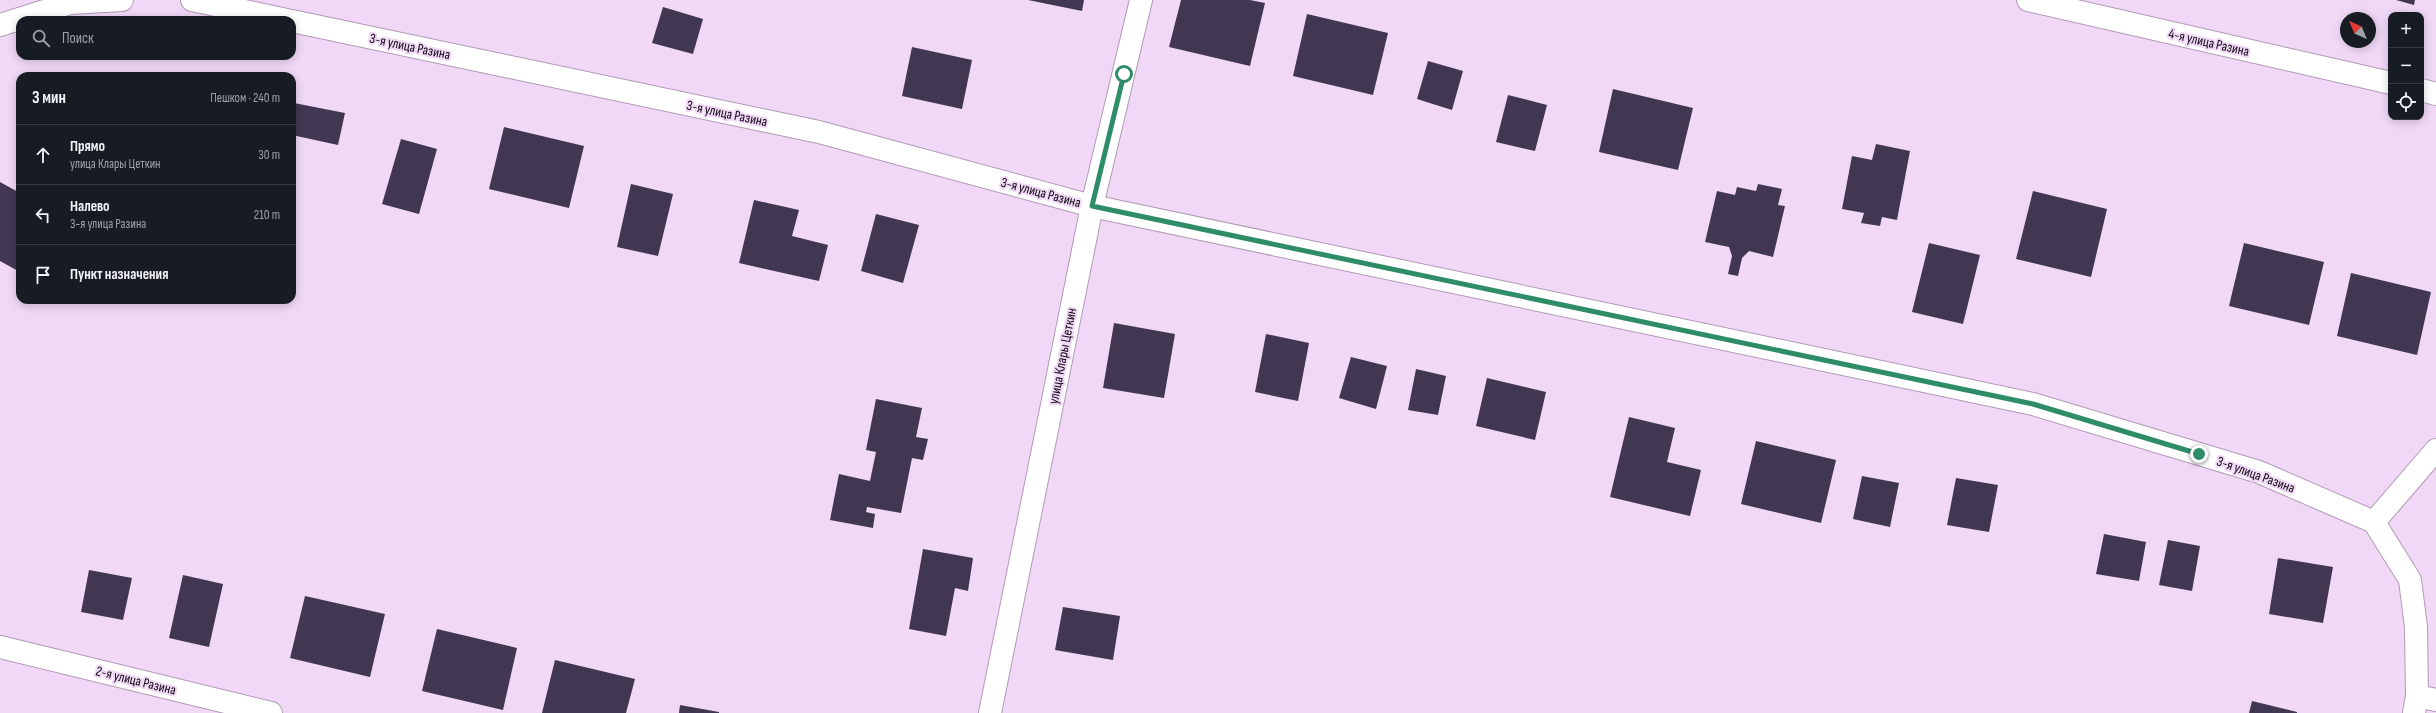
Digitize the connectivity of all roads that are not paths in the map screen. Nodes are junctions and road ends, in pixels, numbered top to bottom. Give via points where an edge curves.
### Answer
1 (122, 0) edge
2 (192, 0) edge
3 (1141, 0) edge
4 (2028, 0) edge
5 (29, 16) edge
6 (268, 16) edge
7 (16, 20) edge
8 (296, 22) edge
9 (0, 25) edge
10 (2388, 83) edge
11 (2424, 91) edge
12 (2436, 94) edge
13 (1092, 206) junction
14 (2436, 450) edge
15 (2374, 522) junction
16 (0, 647) edge
17 (2423, 703) edge
18 (271, 713) edge
19 (990, 713) edge

1 - 5 street via 70,3
2 - 6 street
3 - 13 street, улица Клары Цеткин
4 - 10 street, 4-я улица Разина
7 - 9 street
8 - 13 street, 3-я улица Разина via 819,132
11 - 12 street
13 - 15 street, 3-я улица Разина via 2033,404 2260,472
13 - 19 street, улица Клары Цеткин
14 - 15 street
15 - 17 street via 2410,580
16 - 18 street, 2-я улица Разина

